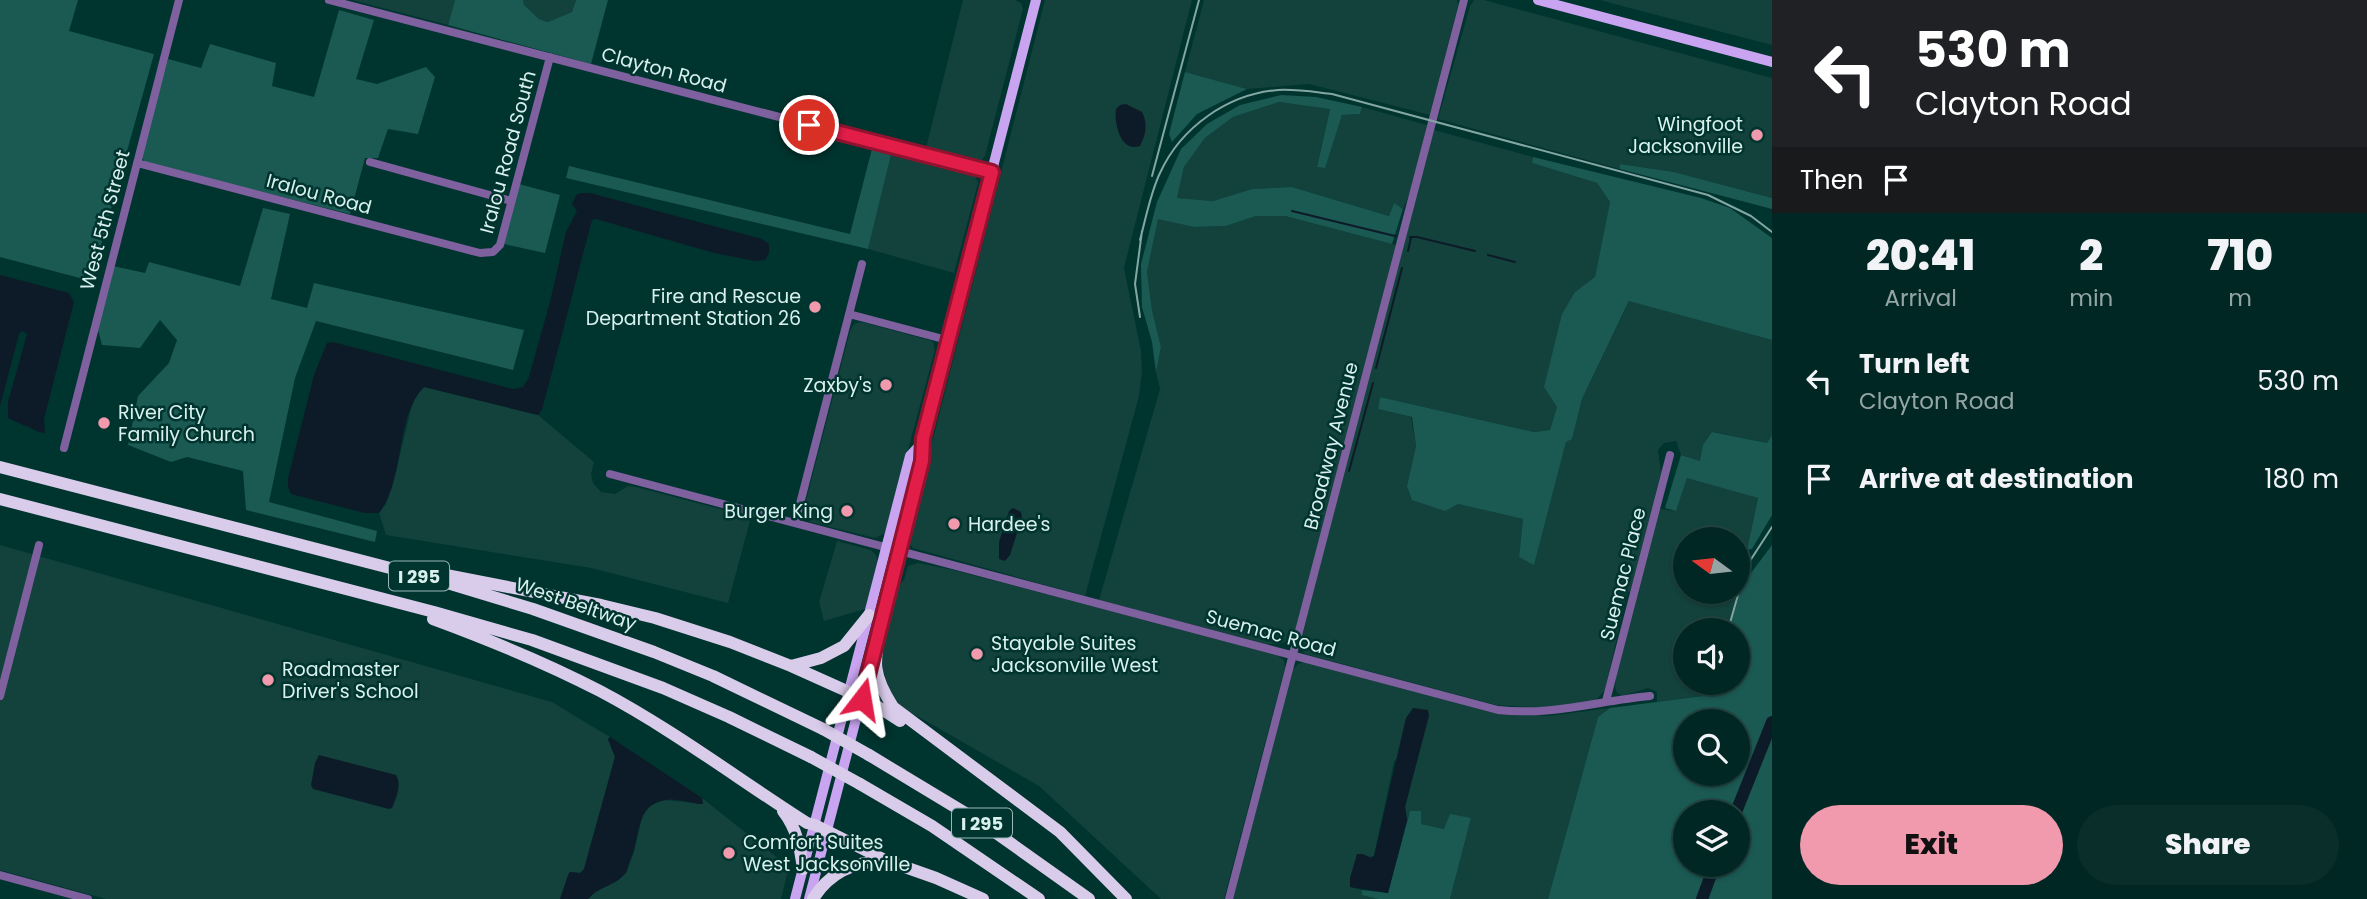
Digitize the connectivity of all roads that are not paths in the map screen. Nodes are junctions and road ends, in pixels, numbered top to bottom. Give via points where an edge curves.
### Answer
1 (179, 0) edge
2 (329, 0) edge
3 (1036, 0) edge
4 (1464, 0) edge
5 (1538, 0) edge
6 (550, 57) junction
7 (1772, 62) edge
8 (370, 162) dead end
9 (136, 163) junction
10 (992, 172) junction
11 (512, 201) junction
12 (493, 252) joint
13 (862, 264) dead end
14 (849, 314) junction
15 (947, 340) junction
16 (922, 443) junction
17 (64, 448) dead end
18 (1670, 455) dead end
19 (0, 467) edge
20 (610, 474) dead end
21 (0, 499) edge
22 (795, 523) junction
23 (39, 545) dead end
24 (887, 547) junction
25 (899, 551) junction
26 (346, 557) junction
27 (362, 593) junction
28 (869, 615) junction
29 (883, 615) junction
30 (1293, 655) junction
31 (791, 666) junction
32 (849, 694) junction
33 (0, 696) edge
34 (1650, 696) dead end
35 (862, 699) junction
36 (1606, 701) junction
37 (983, 774) junction
38 (776, 803) junction
39 (821, 828) junction
40 (884, 860) junction
41 (803, 869) junction
42 (0, 875) edge
43 (88, 899) edge
44 (795, 899) edge
45 (811, 899) edge
46 (983, 899) edge
47 (1039, 899) edge
48 (1089, 899) edge
49 (1126, 899) edge
50 (1229, 899) edge

1 - 9 street, West 5th Street
2 - 6 street, Clayton Road
3 - 10 main road
4 - 30 street, Broadway Avenue
5 - 7 main road
6 - 10 street, Clayton Road
6 - 11 street, Iralou Road South
8 - 11 street
9 - 12 street, Iralou Road via 480,253
9 - 17 street, West 5th Street
10 - 15 main road
11 - 12 street, Iralou Road South via 500,245
13 - 14 street
14 - 15 street
14 - 22 street
15 - 16 main road
16 - 24 main road via 910,456
16 - 25 main road via 922,461
18 - 36 street, Suemac Place
19 - 26 highway, West Beltway / I 295
20 - 22 street, Suemac Road
21 - 27 highway, I 295
22 - 24 street, Suemac Road
23 - 33 street
24 - 25 street, Suemac Road
24 - 28 main road
25 - 29 main road
25 - 30 street, Suemac Road
26 - 31 highway via 381,560 628,611 705,633
26 - 48 highway, West Beltway / I 295, bridge via 520,605 713,676 869,755 985,825
27 - 38 highway via 509,647 601,691
27 - 47 highway, I 295, bridge via 499,630 707,707 860,784 932,826
28 - 31 highway via 844,646
28 - 32 main road
29 - 35 main road
29 - 37 highway via 876,659 881,687 893,706
30 - 36 street, Suemac Road via 1498,709 1540,712
30 - 50 street, Broadway Avenue
31 - 32 highway
32 - 35 highway
32 - 39 main road
34 - 36 street, Suemac Road
35 - 37 highway
35 - 39 main road
37 - 49 highway via 1060,832
38 - 39 highway
38 - 41 highway via 792,822
39 - 40 highway
39 - 41 main road
39 - 45 main road
40 - 45 highway via 846,867
40 - 46 highway
41 - 44 main road
42 - 43 street

